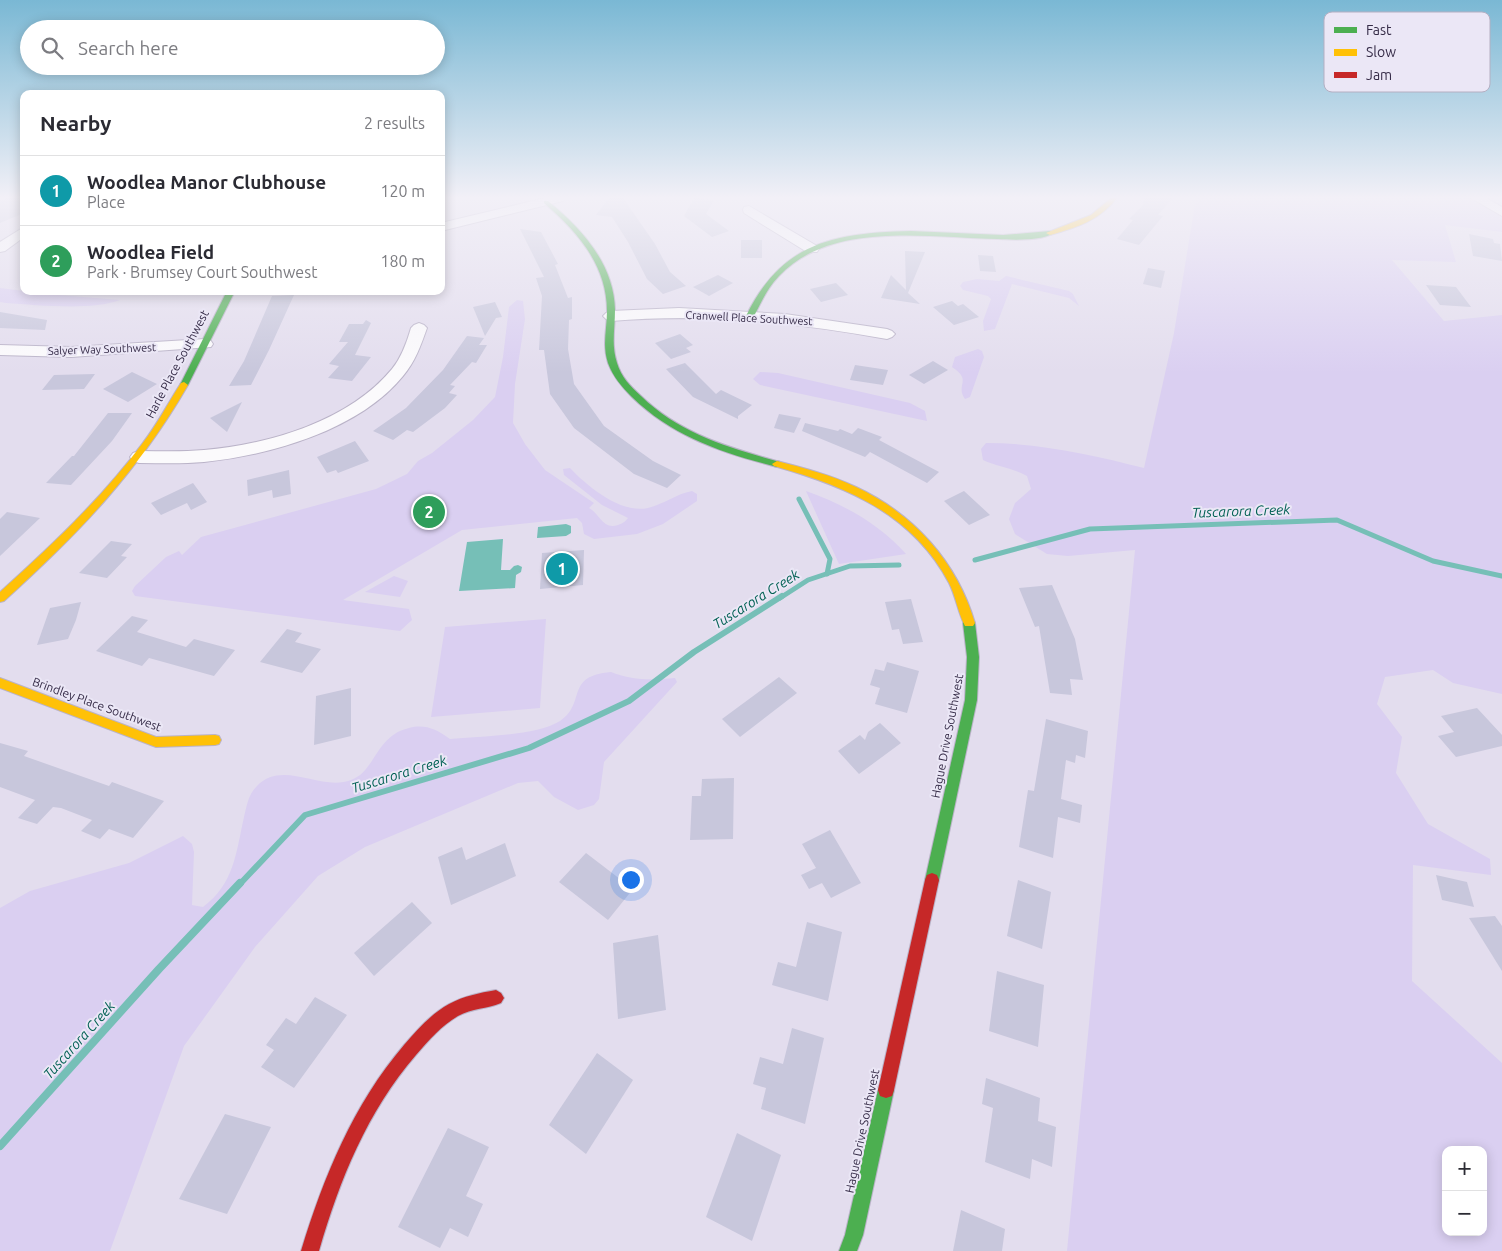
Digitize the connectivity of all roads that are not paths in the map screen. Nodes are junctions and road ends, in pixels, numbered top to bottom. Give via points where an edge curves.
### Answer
1 (596, 256) edge
2 (799, 256) edge
3 (228, 295) edge
4 (611, 316) junction
5 (750, 316) junction
6 (419, 328) dead end
7 (886, 334) dead end
8 (205, 344) junction
9 (0, 350) edge
10 (139, 457) junction
11 (0, 598) edge
12 (0, 683) edge
13 (215, 740) dead end
14 (496, 998) dead end
15 (310, 1251) edge
16 (848, 1251) edge

1 - 4 street, Hague Drive Southwest via 610,298
2 - 5 street via 767,281
3 - 8 street, Harle Place Southwest
4 - 5 street, Cranwell Place Southwest
4 - 16 street, Hague Drive Southwest via 610,358 640,402 662,420 699,441 823,478 885,507 941,561 957,585 970,624 974,670 971,700
5 - 7 street, Cranwell Place Southwest via 824,322
6 - 10 street via 413,347 396,374 371,396 332,420 272,444 238,451 187,458
8 - 9 street, Salyer Way Southwest via 81,352
8 - 10 street, Harle Place Southwest via 173,405
10 - 11 street, Harle Place Southwest via 83,522
12 - 13 street, Brindley Place Southwest via 156,742
14 - 15 street via 465,1004 442,1016 391,1072 342,1155 323,1204

